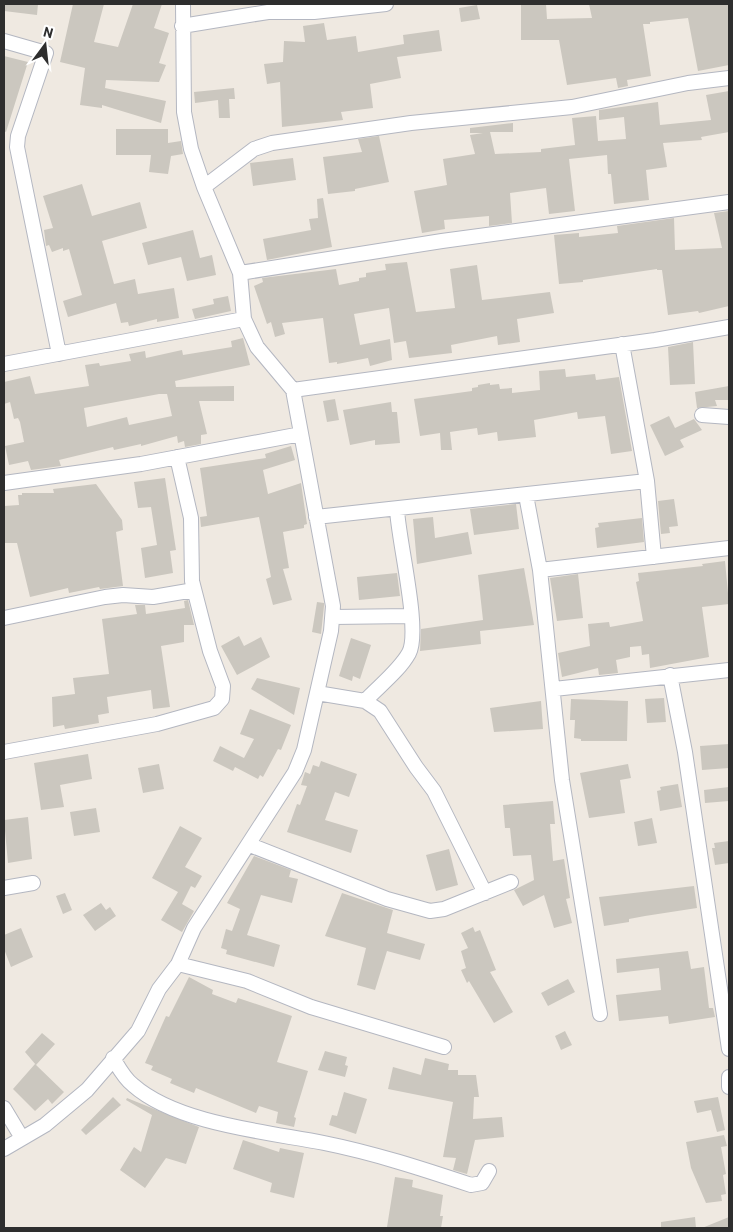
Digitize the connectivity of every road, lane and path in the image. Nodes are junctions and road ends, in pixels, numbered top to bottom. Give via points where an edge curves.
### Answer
1 (183, 4) edge
2 (386, 4) edge
3 (182, 26) junction
4 (4, 41) edge
5 (729, 78) edge
6 (204, 187) junction
7 (729, 202) edge
8 (240, 273) junction
9 (244, 319) junction
10 (729, 327) edge
11 (622, 344) junction
12 (59, 354) junction
13 (4, 364) edge
14 (293, 390) junction
15 (702, 414) dead end
16 (729, 417) edge
17 (301, 434) junction
18 (177, 457) junction
19 (646, 481) junction
20 (4, 483) edge
21 (526, 495) junction
22 (397, 509) junction
23 (316, 517) junction
24 (729, 548) edge
25 (654, 557) junction
26 (540, 570) junction
27 (194, 590) junction
28 (411, 616) junction
29 (333, 617) junction
30 (4, 618) edge
31 (729, 670) edge
32 (670, 675) junction
33 (554, 689) junction
34 (317, 693) junction
35 (365, 701) junction
36 (4, 752) edge
37 (250, 845) junction
38 (511, 882) dead end
39 (33, 883) dead end
40 (4, 888) edge
41 (485, 893) junction
42 (178, 964) junction
43 (600, 1014) dead end
44 (444, 1047) dead end
45 (729, 1049) edge
46 (114, 1058) junction
47 (729, 1077) edge
48 (729, 1087) edge
49 (4, 1108) edge
50 (22, 1138) junction
51 (4, 1149) edge
52 (489, 1171) dead end

1 - 3 street
2 - 3 street via 314,12 268,12
3 - 6 street via 184,112 191,149
4 - 12 street via 46,53 18,136 18,148
5 - 6 street via 572,107 411,123 272,143 254,149
6 - 8 street
7 - 8 street via 442,241
8 - 9 street
9 - 12 street
9 - 14 street via 257,347
10 - 11 street
11 - 14 street
11 - 19 street
12 - 13 street
14 - 17 street
15 - 16 street
17 - 18 street
17 - 23 street
18 - 20 street
18 - 27 street via 191,518
19 - 21 street
19 - 25 street
21 - 22 street
21 - 26 street
22 - 23 street
22 - 28 street
23 - 29 street
24 - 25 street
25 - 26 street
26 - 33 street
27 - 30 street via 153,597 105,597
27 - 36 street via 223,686 224,695 214,708 157,724
28 - 29 street
28 - 35 street via 409,652
29 - 34 street
31 - 32 street
32 - 33 street
32 - 45 street via 685,752
33 - 43 street via 562,780
34 - 35 street
34 - 37 street via 296,772
35 - 41 street via 384,715 434,791
37 - 41 street via 417,909 438,911
37 - 42 street via 194,928
38 - 41 street
39 - 40 street
42 - 44 street via 247,981 311,1007
42 - 46 street via 159,989 143,1025
46 - 50 street via 87,1090 45,1125
46 - 52 street via 123,1075 146,1095 204,1118 245,1130 325,1143 470,1185 482,1184
47 - 48 street
49 - 50 street
50 - 51 street

